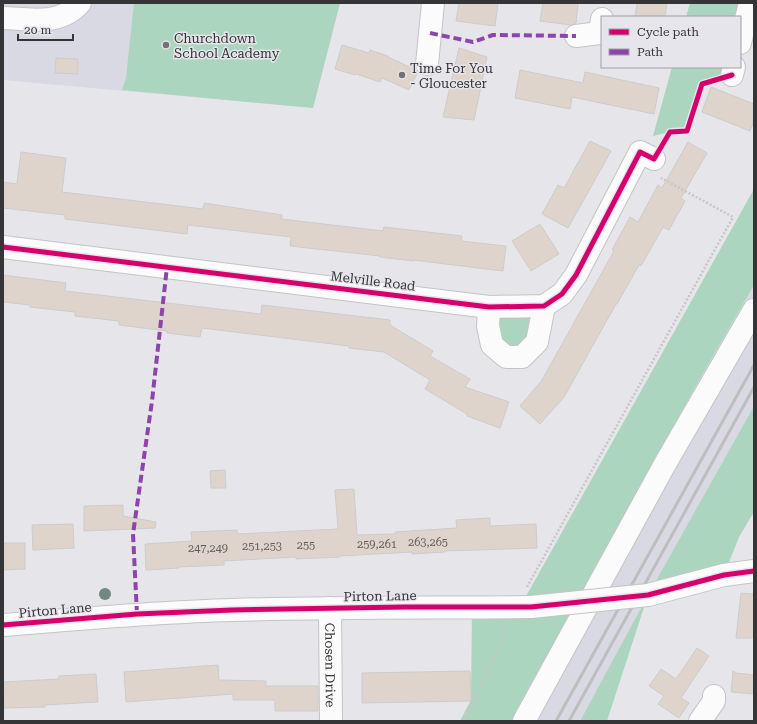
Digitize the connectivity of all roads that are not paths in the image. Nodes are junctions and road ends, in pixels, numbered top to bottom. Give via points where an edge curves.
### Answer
1 (80, 3) edge
2 (433, 3) edge
3 (604, 3) edge
4 (750, 3) edge
5 (603, 16) edge
6 (3, 18) edge
7 (601, 26) edge
8 (576, 36) dead end
9 (741, 39) edge
10 (427, 64) dead end
11 (657, 168) road end
12 (3, 247) edge
13 (544, 306) junction
14 (489, 307) junction
15 (754, 310) edge
16 (754, 571) edge
17 (330, 608) junction
18 (3, 625) edge
19 (714, 696) dead end
20 (331, 721) edge
21 (524, 721) edge
22 (700, 721) edge

1 - 6 street via 65,15 48,20
2 - 10 street
3 - 5 street
4 - 9 street
7 - 8 street
11 - 13 street via 640,152 576,275 562,294
12 - 14 street, Melville Road
13 - 14 street, Melville Road
13 - 14 street via 537,342 522,357 506,357 492,345 488,326
15 - 21 street via 665,464
16 - 17 street, Pirton Lane, bridge via 724,575 648,595 523,607
17 - 18 street, Pirton Lane via 145,614
17 - 20 street, Chosen Drive
19 - 22 street via 714,701

